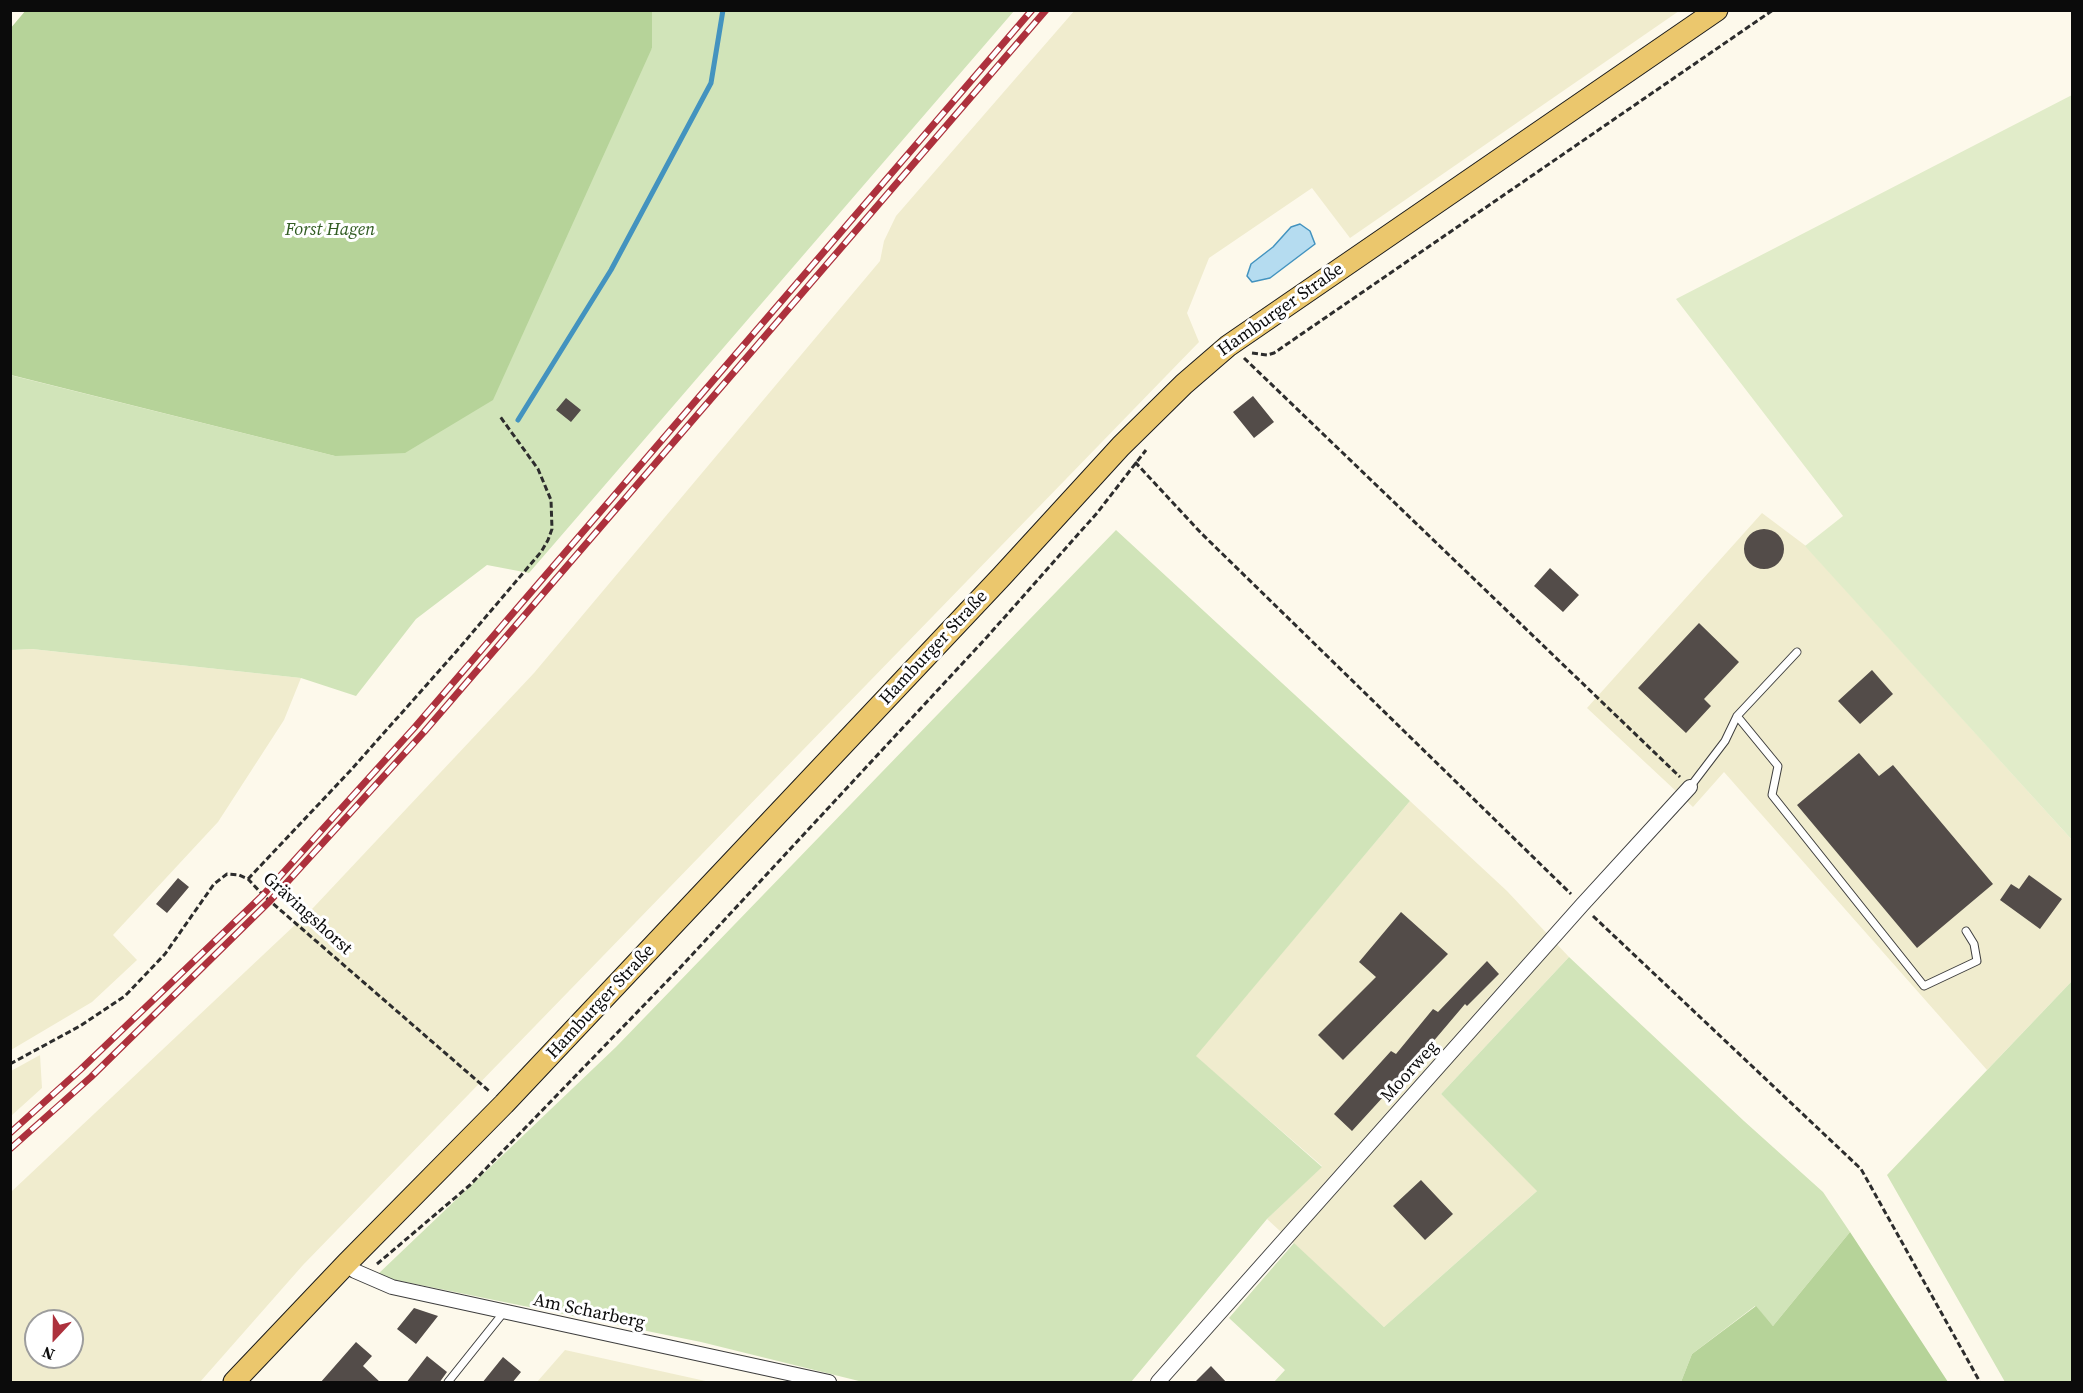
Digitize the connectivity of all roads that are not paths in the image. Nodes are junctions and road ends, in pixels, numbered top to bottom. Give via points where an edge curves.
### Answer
1 (1717, 10) edge
2 (1797, 652) dead end
3 (1737, 716) junction
4 (1690, 787) joint
5 (1966, 931) dead end
6 (356, 1269) junction
7 (504, 1312) junction
8 (234, 1383) edge
9 (448, 1383) edge
10 (829, 1383) edge
11 (1158, 1383) edge

1 - 6 main road, Hamburger Straße via 1210,360 1121,446 504,1104
2 - 3 lane
3 - 4 lane via 1725,741
3 - 5 lane via 1778,766 1772,795 1924,986 1977,961 1974,944
4 - 11 street, Moorweg
6 - 7 street, Am Scharberg via 392,1287
6 - 8 main road, Hamburger Straße
7 - 9 lane
7 - 10 street, Am Scharberg

